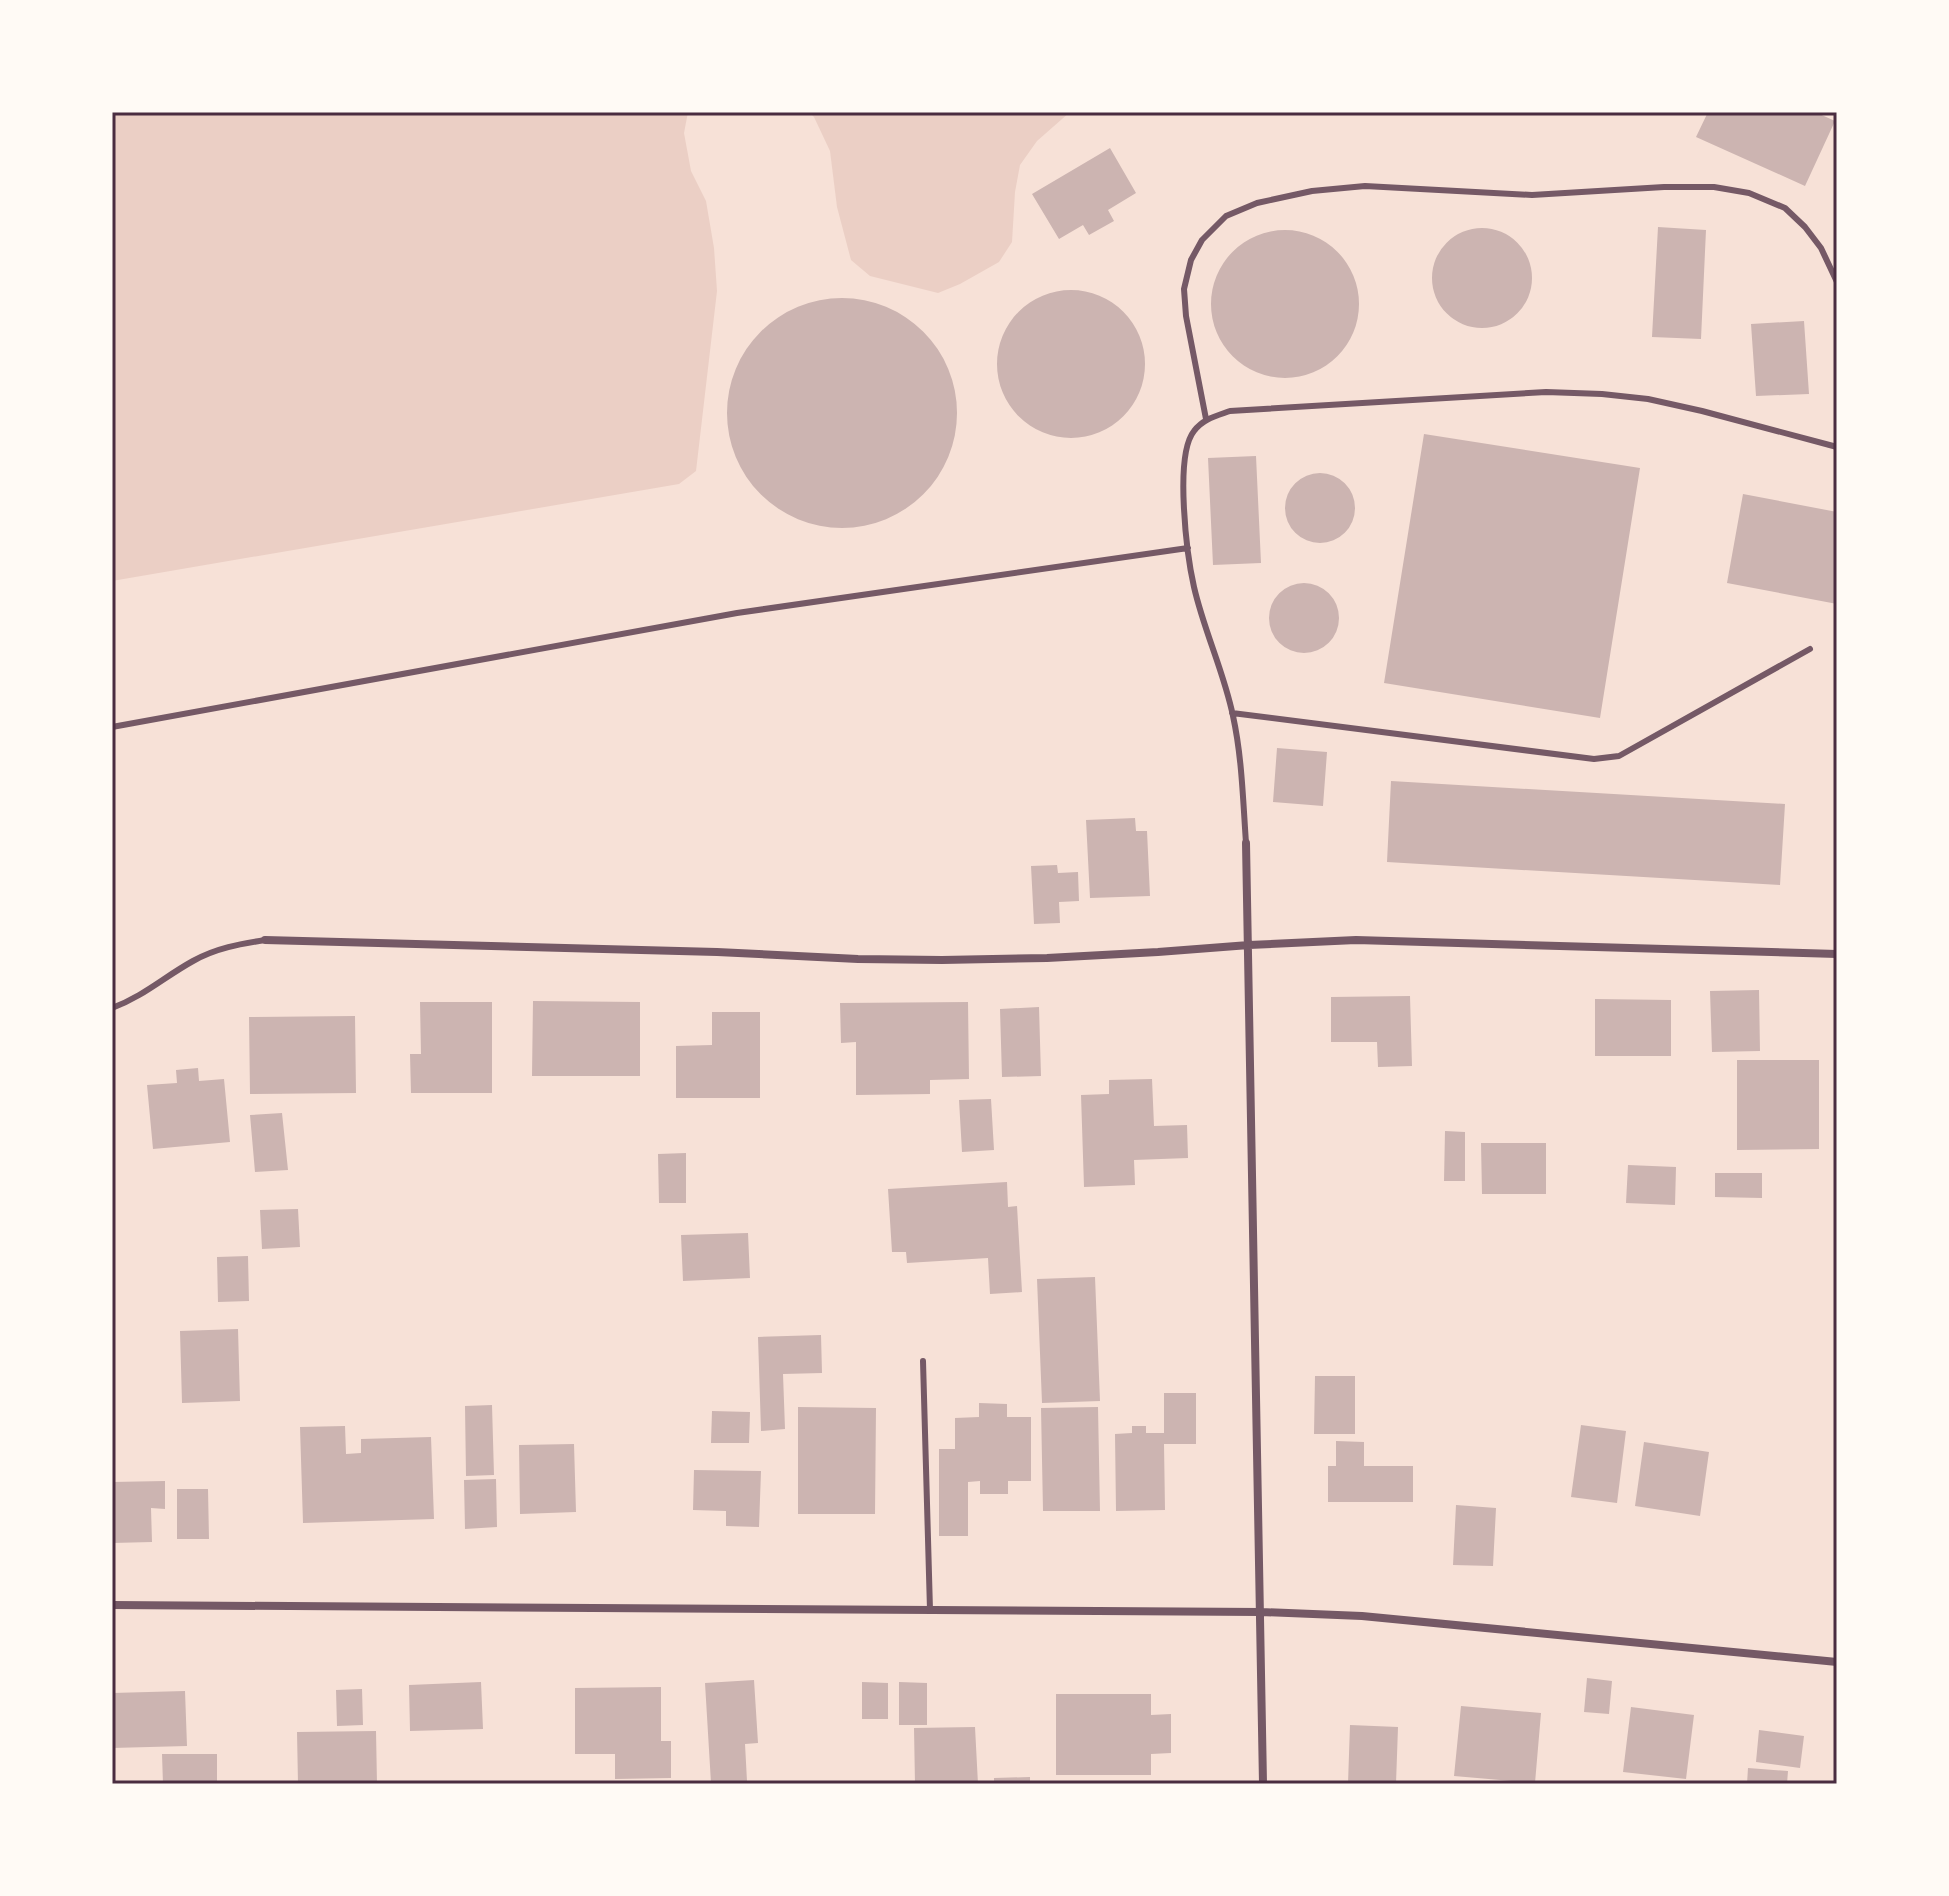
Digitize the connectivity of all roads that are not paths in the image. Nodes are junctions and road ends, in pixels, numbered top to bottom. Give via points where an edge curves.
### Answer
1 (1837, 282) edge
2 (1206, 419) junction
3 (1837, 447) edge
4 (1188, 548) junction
5 (1810, 649) dead end
6 (1232, 713) junction
7 (112, 727) edge
8 (1246, 843) joint
9 (265, 940) joint
10 (1249, 945) junction
11 (1837, 954) edge
12 (112, 1008) edge
13 (923, 1361) dead end
14 (112, 1605) edge
15 (930, 1610) junction
16 (1261, 1612) junction
17 (1837, 1662) edge
18 (1263, 1784) edge

1 - 2 lane via 1805,227 1785,208 1749,193 1714,187 1532,195 1365,186 1312,191 1226,216 1191,260 1184,289 1186,316
2 - 3 lane via 1230,411 1560,392 1648,399
2 - 4 lane via 1192,433 1185,452
4 - 6 lane
4 - 7 lane via 737,613
5 - 6 lane via 1619,756 1594,759
6 - 8 lane
8 - 10 street
9 - 10 street via 928,960
9 - 12 lane via 223,947
10 - 11 street via 1356,940
10 - 16 street
13 - 15 lane
14 - 15 street
15 - 16 street
16 - 17 street via 1362,1616
16 - 18 street

